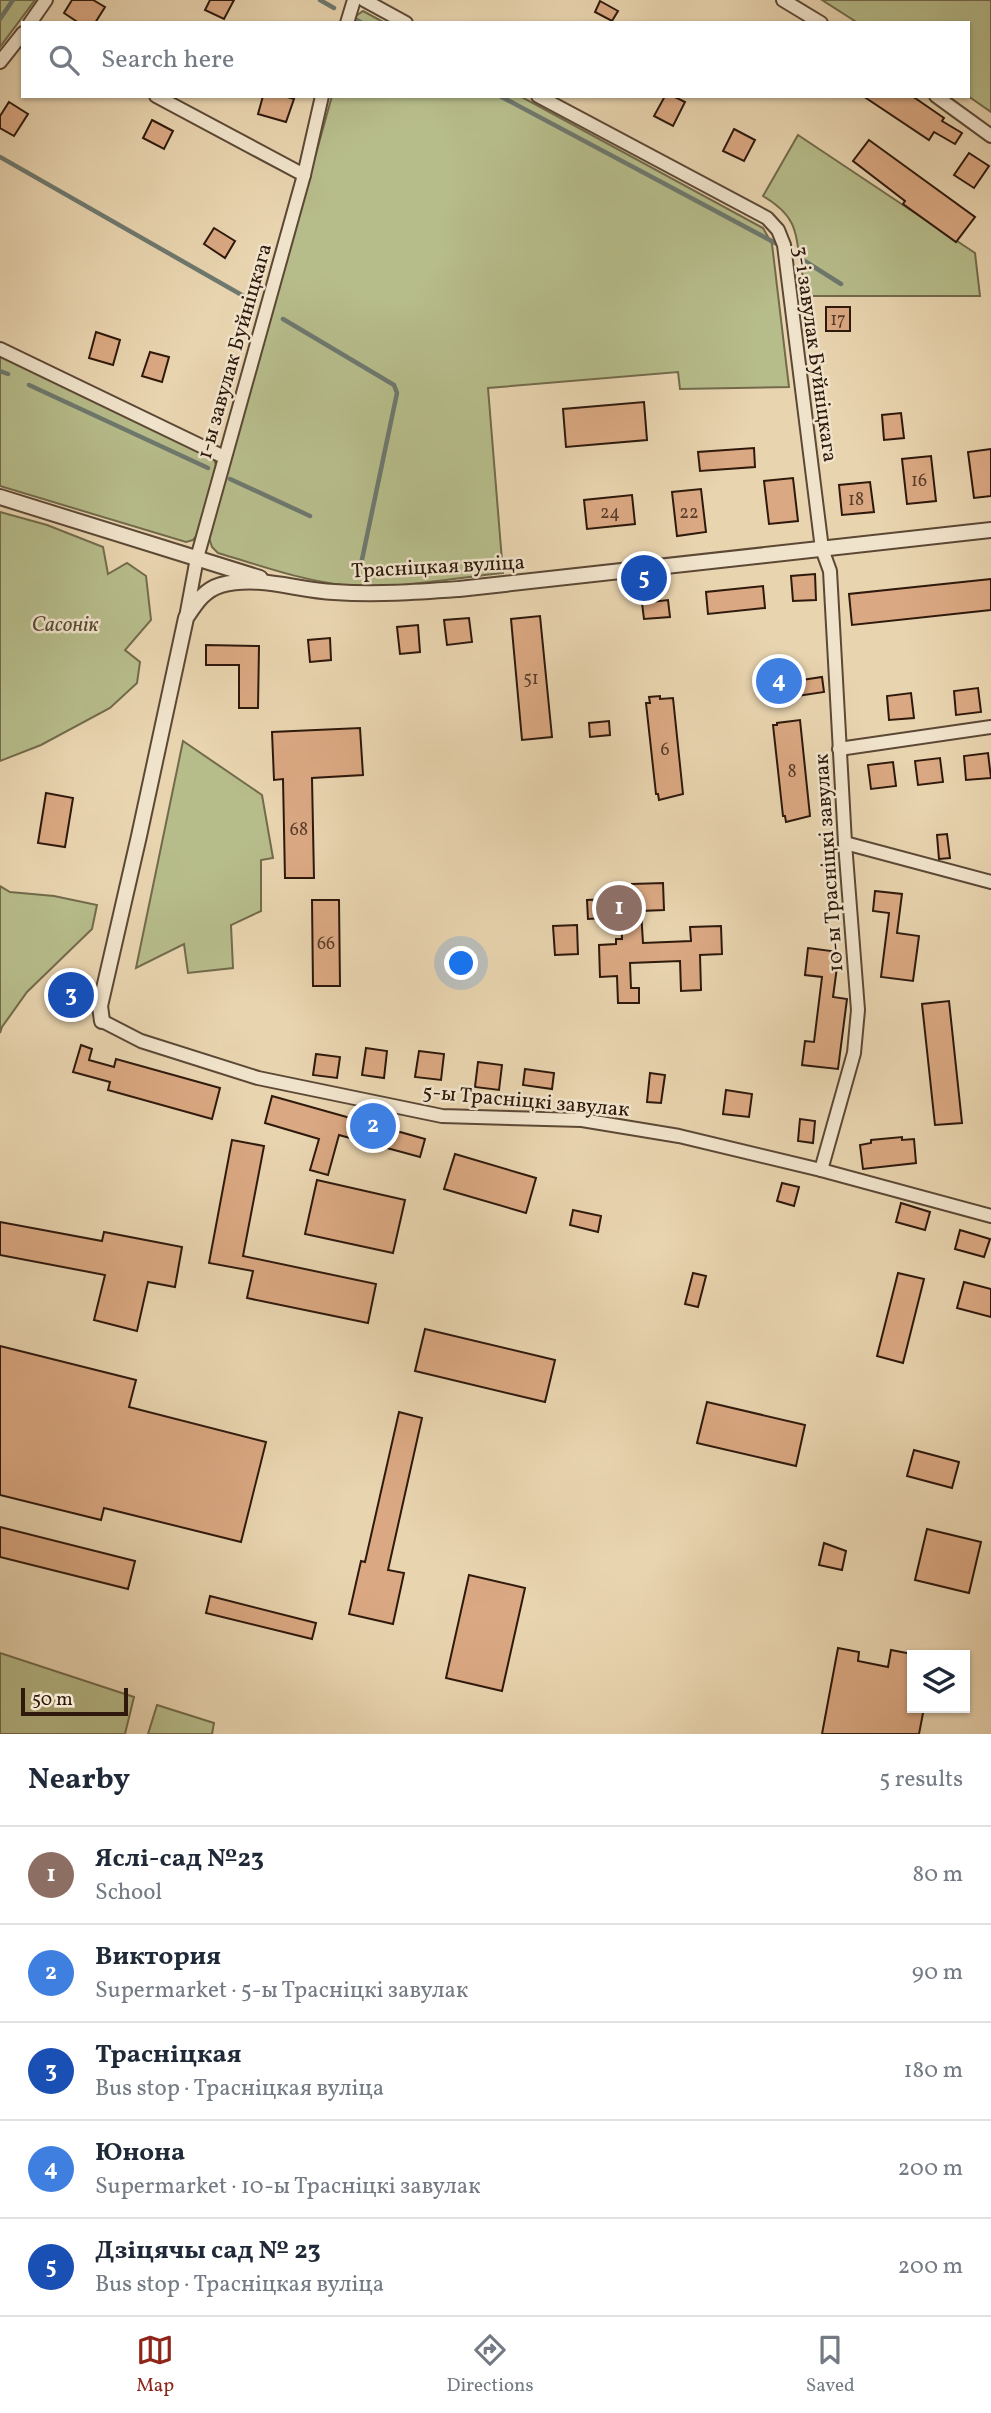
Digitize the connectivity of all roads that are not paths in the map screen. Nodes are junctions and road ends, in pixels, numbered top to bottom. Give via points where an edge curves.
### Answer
1 (46, 0) edge
2 (354, 0) edge
3 (365, 0) edge
4 (783, 0) edge
5 (31, 21) edge
6 (348, 21) edge
7 (402, 21) edge
8 (818, 21) edge
9 (21, 36) edge
10 (0, 62) edge
11 (160, 98) edge
12 (323, 98) edge
13 (542, 98) edge
14 (939, 98) edge
15 (991, 136) edge
16 (304, 175) junction
17 (0, 349) edge
18 (224, 457) junction
19 (0, 497) edge
20 (991, 530) edge
21 (822, 549) junction
22 (197, 558) junction
23 (268, 581) junction
24 (186, 618) junction
25 (991, 727) edge
26 (839, 748) junction
27 (845, 843) junction
28 (991, 882) edge
29 (102, 1021) joint
30 (821, 1170) junction
31 (991, 1216) edge

1 - 5 street
2 - 6 street
3 - 7 street
4 - 8 street
9 - 10 street
11 - 16 street
12 - 16 street, 1-ы завулак Буйніцкага
13 - 21 street, 3-і завулак Буйніцкага via 767,218 778,230 784,245
14 - 15 street
16 - 18 street, 1-ы завулак Буйніцкага
17 - 18 street
18 - 22 street, 1-ы завулак Буйніцкага
19 - 22 street
20 - 21 street, Трасніцкая вуліца
21 - 23 street, Трасніцкая вуліца via 374,594 319,591
21 - 26 street, 10-ы Трасніцкі завулак via 830,571
22 - 23 street
22 - 24 street, 1-ы завулак Буйніцкага
23 - 24 street, Трасніцкая вуліца via 228,584 208,591
24 - 29 street, Трасніцкая вуліца via 100,1006
25 - 26 street
26 - 27 street, 10-ы Трасніцкі завулак
27 - 28 street
27 - 30 street, 10-ы Трасніцкі завулак via 858,1010 854,1053
29 - 30 street, 5-ы Трасніцкі завулак via 141,1041 247,1074 442,1116 582,1120 679,1136
30 - 31 street, 5-ы Трасніцкі завулак

